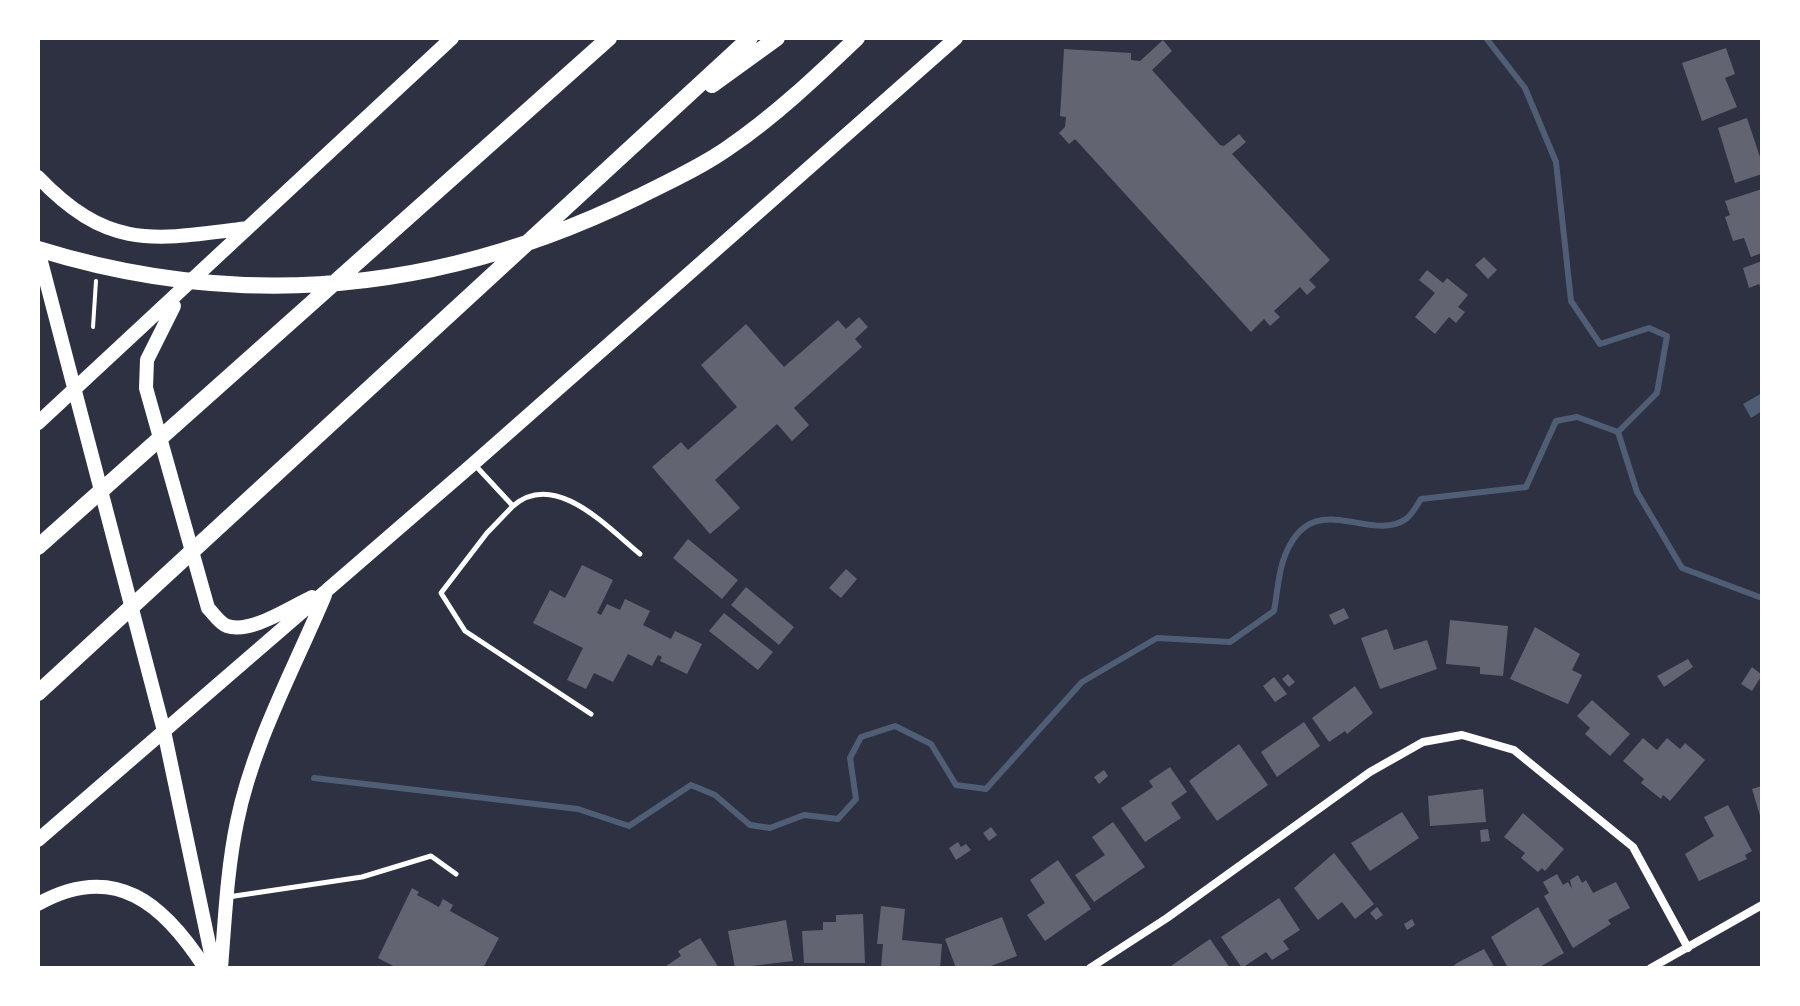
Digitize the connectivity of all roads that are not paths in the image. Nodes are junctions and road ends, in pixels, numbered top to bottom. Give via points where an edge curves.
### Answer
1 (452, 38) edge
2 (609, 38) edge
3 (750, 38) edge
4 (777, 38) edge
5 (857, 38) edge
6 (956, 38) edge
7 (646, 133) junction
8 (38, 177) edge
9 (248, 228) junction
10 (38, 249) edge
11 (181, 294) junction
12 (76, 391) junction
13 (38, 423) edge
14 (473, 464) junction
15 (513, 506) junction
16 (38, 547) edge
17 (640, 554) dead end
18 (327, 591) junction
19 (38, 693) edge
20 (591, 714) dead end
21 (164, 731) junction
22 (38, 840) edge
23 (456, 874) dead end
24 (227, 897) junction
25 (38, 904) edge
26 (1762, 905) edge
27 (1688, 948) junction
28 (205, 968) edge
29 (214, 968) edge
30 (221, 968) edge
31 (1090, 968) edge
32 (1651, 968) edge

1 - 9 main road
2 - 16 highway
3 - 7 highway
4 - 7 highway
5 - 10 highway via 780,110 726,150 550,237 445,267 326,284 224,285 133,275
6 - 14 main road
7 - 19 highway
8 - 9 main road via 75,212 122,234 163,237
9 - 11 main road
10 - 12 main road
11 - 12 main road
11 - 18 main road via 147,360 146,388 208,608 220,621 237,627
12 - 13 main road
12 - 21 main road
14 - 15 lane
14 - 18 main road
15 - 17 lane via 523,497 568,499
15 - 20 lane via 441,593 465,631
18 - 21 main road
18 - 24 main road via 251,771 237,821
21 - 22 main road
21 - 29 main road
23 - 24 lane via 431,856 362,877
24 - 30 main road
25 - 28 main road via 80,888 110,888 139,896 168,917
26 - 27 street
27 - 31 street via 1633,847 1514,750 1462,735 1423,742 1370,772
27 - 32 street

